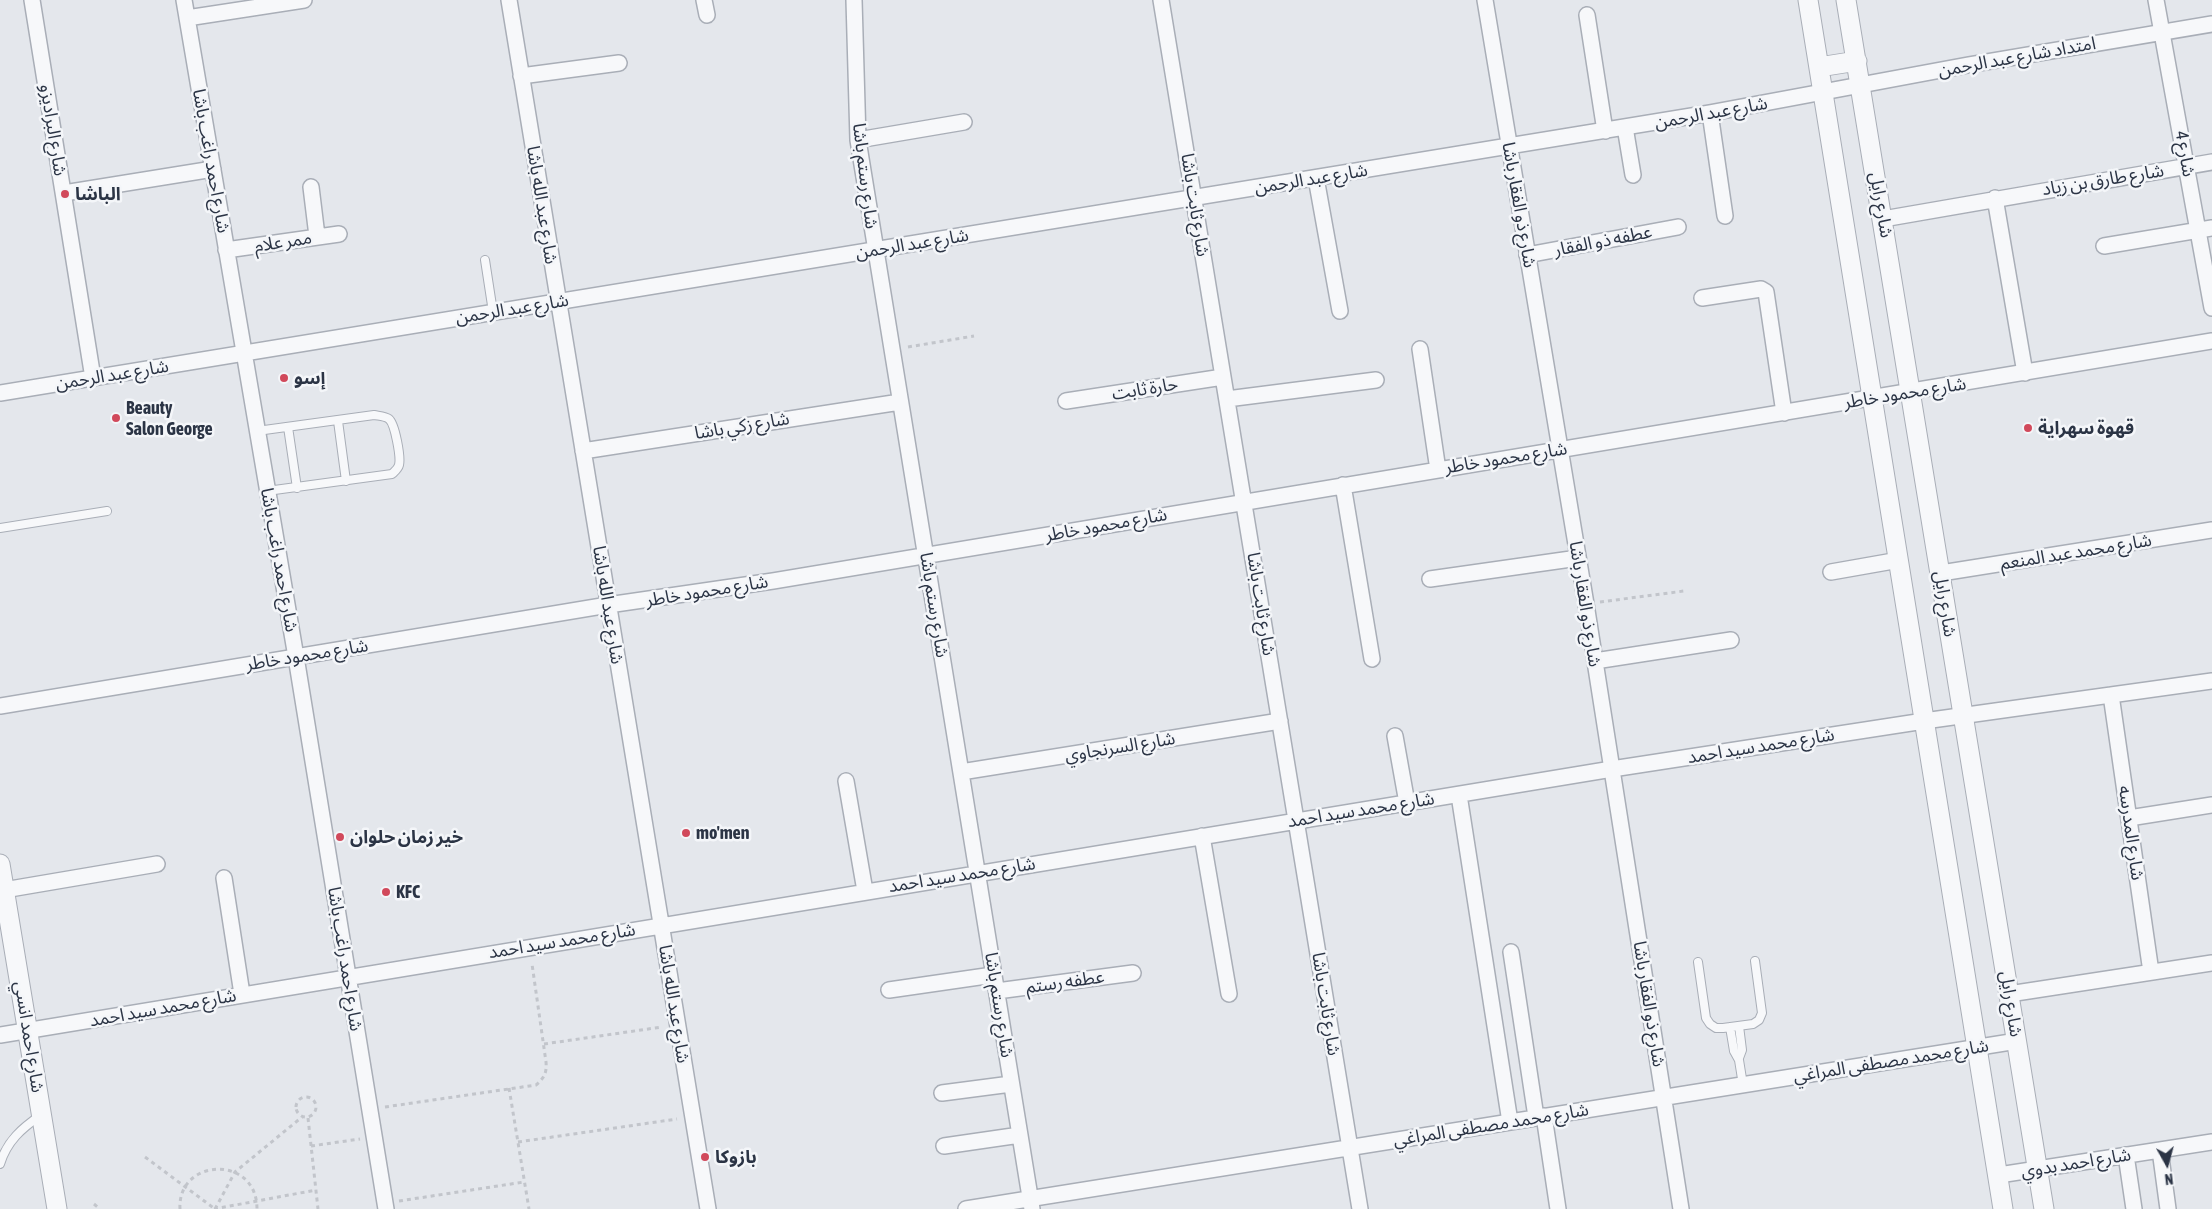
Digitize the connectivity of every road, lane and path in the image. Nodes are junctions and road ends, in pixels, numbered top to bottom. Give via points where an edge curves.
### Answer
1 (35, 0) edge
2 (184, 0) edge
3 (304, 0) edge
4 (509, 0) edge
5 (704, 0) edge
6 (854, 0) edge
7 (1161, 0) edge
8 (1485, 0) edge
9 (1808, 0) edge
10 (1846, 0) edge
11 (2156, 0) edge
12 (1587, 15) dead end
13 (707, 16) dead end
14 (187, 18) junction
15 (2212, 24) edge
16 (2163, 32) junction
17 (1856, 61) junction
18 (619, 63) dead end
19 (1818, 67) junction
20 (521, 76) junction
21 (1860, 85) junction
22 (1823, 93) junction
23 (1710, 114) junction
24 (964, 122) dead end
25 (1625, 127) junction
26 (1605, 130) junction
27 (858, 140) junction
28 (1509, 146) junction
29 (2212, 162) edge
30 (2187, 166) junction
31 (213, 169) junction
32 (1633, 175) dead end
33 (1316, 178) junction
34 (311, 187) dead end
35 (64, 193) junction
36 (1194, 198) junction
37 (1995, 198) junction
38 (1725, 216) dead end
39 (1883, 219) junction
40 (1678, 227) dead end
41 (2205, 229) edge
42 (339, 234) dead end
43 (317, 236) junction
44 (2104, 246) dead end
45 (226, 250) junction
46 (875, 250) junction
47 (1528, 255) junction
48 (485, 260) dead end
49 (1702, 298) dead end
50 (558, 302) junction
51 (2212, 308) edge
52 (1340, 311) dead end
53 (493, 312) junction
54 (974, 336) dead end
55 (2212, 341) edge
56 (892, 349) junction
57 (1420, 349) dead end
58 (243, 353) junction
59 (2025, 374) junction
60 (1223, 377) junction
61 (93, 378) junction
62 (1376, 380) dead end
63 (1911, 392) junction
64 (0, 393) edge
65 (1873, 398) junction
66 (1227, 399) junction
67 (1066, 401) dead end
68 (900, 402) junction
69 (1784, 413) junction
70 (338, 420) junction
71 (288, 427) junction
72 (257, 431) junction
73 (1560, 449) junction
74 (583, 451) junction
75 (1438, 470) junction
76 (346, 481) junction
77 (1343, 485) junction
78 (297, 488) junction
79 (267, 491) junction
80 (1244, 501) junction
81 (107, 511) dead end
82 (0, 528) edge
83 (2212, 530) edge
84 (925, 555) junction
85 (1578, 558) junction
86 (1899, 560) junction
87 (1831, 572) dead end
88 (1941, 573) junction
89 (1430, 579) dead end
90 (1684, 590) dead end
91 (1586, 604) junction
92 (608, 606) junction
93 (1732, 640) dead end
94 (296, 657) junction
95 (1372, 659) dead end
96 (1595, 661) junction
97 (2212, 681) edge
98 (2111, 695) junction
99 (0, 706) edge
100 (1964, 715) junction
101 (1280, 721) junction
102 (1924, 721) junction
103 (1395, 736) dead end
104 (1612, 769) junction
105 (961, 772) junction
106 (846, 781) dead end
107 (1459, 795) junction
108 (1407, 803) junction
109 (2212, 805) edge
110 (2129, 818) junction
111 (1296, 820) junction
112 (1202, 836) junction
113 (0, 864) edge
114 (157, 864) dead end
115 (977, 873) junction
116 (224, 878) dead end
117 (4, 890) junction
118 (864, 891) junction
119 (661, 925) junction
120 (529, 946) junction
121 (1512, 952) dead end
122 (1756, 961) dead end
123 (1698, 962) dead end
124 (2212, 963) edge
125 (2151, 972) junction
126 (1133, 973) dead end
127 (993, 975) junction
128 (348, 976) junction
129 (889, 990) dead end
130 (997, 991) junction
131 (242, 994) junction
132 (1230, 994) dead end
133 (2009, 994) junction
134 (678, 1025) junction
135 (1738, 1026) junction
136 (1730, 1027) junction
137 (28, 1031) junction
138 (0, 1035) edge
139 (2017, 1041) junction
140 (544, 1044) junction
141 (1978, 1047) junction
142 (1739, 1058) junction
143 (1011, 1084) junction
144 (1743, 1085) junction
145 (509, 1088) junction
146 (942, 1093) dead end
147 (1663, 1097) junction
148 (370, 1109) junction
149 (42, 1114) junction
150 (302, 1117) junction
151 (693, 1117) junction
152 (1540, 1117) junction
153 (308, 1118) junction
154 (1510, 1122) junction
155 (1020, 1135) junction
156 (374, 1137) junction
157 (518, 1142) junction
158 (2212, 1142) edge
159 (311, 1146) junction
160 (944, 1146) dead end
161 (1350, 1147) junction
162 (2160, 1150) junction
163 (2126, 1155) junction
164 (145, 1158) dead end
165 (0, 1164) edge
166 (2038, 1170) junction
167 (235, 1172) junction
168 (1998, 1176) junction
169 (524, 1182) junction
170 (185, 1187) junction
171 (316, 1190) junction
172 (257, 1201) junction
173 (94, 1204) dead end
174 (1032, 1204) edge
175 (386, 1206) edge
176 (57, 1209) edge
177 (100, 1209) edge
178 (180, 1209) edge
179 (215, 1209) edge
180 (257, 1209) edge
181 (318, 1209) edge
182 (529, 1209) edge
183 (708, 1209) edge
184 (966, 1209) edge
185 (1360, 1209) edge
186 (1558, 1209) edge
187 (1680, 1209) edge
188 (2003, 1209) edge
189 (2044, 1209) edge
190 (2134, 1209) edge
191 (2168, 1209) edge

1 - 35 street, شارع البراديزو
2 - 14 street, شارع احمد راغب باشا
3 - 14 street
4 - 20 street, شارع عبد الله باشا
5 - 13 street
6 - 27 street, شارع رستم باشا
7 - 36 street, شارع ثابت باشا
8 - 28 street, شارع ذو الفقار باشا
9 - 19 street
10 - 17 street, شارع رايل
11 - 16 street, شارع 4
12 - 26 street
14 - 31 street, شارع احمد راغب باشا
15 - 16 street, امتداد شارع عبد الرحمن
16 - 21 street, امتداد شارع عبد الرحمن
16 - 30 street, شارع 4
17 - 19 street
17 - 21 street, شارع رايل
18 - 20 street
19 - 22 street
20 - 50 street, شارع عبد الله باشا
21 - 22 street, امتداد شارع عبد الرحمن
21 - 39 street, شارع رايل
22 - 23 street, شارع عبد الرحمن
22 - 65 street
23 - 25 street, شارع عبد الرحمن
23 - 38 street
24 - 27 street
25 - 26 street, شارع عبد الرحمن
25 - 32 street
26 - 28 street, شارع عبد الرحمن
27 - 46 street, شارع رستم باشا
28 - 33 street, شارع عبد الرحمن
28 - 47 street, شارع ذو الفقار باشا
29 - 30 street, شارع طارق بن زياد
30 - 37 street, شارع طارق بن زياد
30 - 41 street, شارع 4
31 - 35 street
31 - 45 street, شارع احمد راغب باشا
33 - 36 street, شارع عبد الرحمن
33 - 52 street
34 - 43 street
35 - 61 street, شارع البراديزو
36 - 46 street, شارع عبد الرحمن
36 - 60 street, شارع ثابت باشا
37 - 39 street, شارع طارق بن زياد
37 - 59 street
39 - 63 street, شارع رايل
40 - 47 street, عطفه ذو الفقار
41 - 44 street
41 - 51 street, شارع 4
42 - 43 street, ممر علام
43 - 45 street, ممر علام
45 - 58 street, شارع احمد راغب باشا
46 - 50 street, شارع عبد الرحمن
46 - 56 street, شارع رستم باشا
47 - 73 street, شارع ذو الفقار باشا
48 - 53 lane
49 - 69 street via 1761,289 1766,292
50 - 53 street, شارع عبد الرحمن
50 - 74 street, شارع عبد الله باشا
53 - 58 street, شارع عبد الرحمن
54 - 56 path
55 - 59 street, شارع محمود خاطر
56 - 68 street, شارع رستم باشا
57 - 75 street
58 - 61 street, شارع عبد الرحمن
58 - 72 street, شارع احمد راغب باشا
59 - 63 street, شارع محمود خاطر
60 - 66 street, شارع ثابت باشا
60 - 67 street, حارة ثابت
61 - 64 street, شارع عبد الرحمن
62 - 66 street
63 - 65 street, شارع محمود خاطر
63 - 88 street, شارع رايل
65 - 69 street, شارع محمود خاطر
65 - 86 street
66 - 80 street, شارع ثابت باشا
68 - 74 street, شارع زكي باشا
68 - 84 street, شارع رستم باشا
69 - 73 street, شارع محمود خاطر
70 - 71 lane
70 - 76 lane
70 - 76 lane via 374,416 389,419 394,425 400,463 392,474
71 - 72 lane
71 - 78 lane
72 - 79 street, شارع احمد راغب باشا
73 - 75 street, شارع محمود خاطر
73 - 85 street, شارع ذو الفقار باشا
74 - 92 street, شارع عبد الله باشا
75 - 77 street, شارع محمود خاطر
76 - 78 lane
77 - 80 street, شارع محمود خاطر
77 - 95 street
78 - 79 lane
79 - 94 street, شارع احمد راغب باشا
80 - 84 street, شارع محمود خاطر
80 - 101 street, شارع ثابت باشا
81 - 82 lane
83 - 88 street, شارع محمد عبد المنعم
84 - 92 street, شارع محمود خاطر
84 - 105 street, شارع رستم باشا
85 - 89 street
85 - 91 street, شارع ذو الفقار باشا
86 - 87 street
86 - 102 street
88 - 100 street, شارع رايل
90 - 91 path
91 - 96 street, شارع ذو الفقار باشا
92 - 94 street, شارع محمود خاطر
92 - 119 street, شارع عبد الله باشا
93 - 96 street
94 - 99 street, شارع محمود خاطر
94 - 128 street, شارع احمد راغب باشا
96 - 104 street, شارع ذو الفقار باشا
97 - 98 street, شارع محمد سيد احمد
98 - 100 street, شارع محمد سيد احمد
98 - 110 street, شارع المدرسه
100 - 102 street, شارع محمد سيد احمد
100 - 133 street, شارع رايل
101 - 105 street, شارع السرنجاوي
101 - 111 street, شارع ثابت باشا
102 - 104 street, شارع محمد سيد احمد
102 - 141 street
103 - 108 street
104 - 107 street, شارع محمد سيد احمد
104 - 147 street, شارع ذو الفقار باشا
105 - 115 street, شارع رستم باشا
106 - 118 street
107 - 108 street, شارع محمد سيد احمد
107 - 154 street
108 - 111 street, شارع محمد سيد احمد
109 - 110 street
110 - 125 street, شارع المدرسه
111 - 112 street, شارع محمد سيد احمد
111 - 161 street, شارع ثابت باشا
112 - 115 street, شارع محمد سيد احمد
112 - 132 street
113 - 117 street, شارع احمد انسي
114 - 117 street
115 - 118 street, شارع محمد سيد احمد
115 - 127 street, شارع رستم باشا
116 - 131 street
117 - 137 street, شارع احمد انسي
118 - 119 street, شارع محمد سيد احمد
119 - 120 street, شارع محمد سيد احمد
119 - 134 street, شارع عبد الله باشا
120 - 128 street, شارع محمد سيد احمد
120 - 140 path
121 - 152 street
122 - 135 lane via 1762,1013 1752,1024
123 - 136 lane via 1706,1018 1716,1028
124 - 125 street
125 - 133 street
126 - 130 street, عطفه رستم
127 - 129 street
127 - 130 street, شارع رستم باشا
128 - 131 street, شارع محمد سيد احمد
128 - 148 street, شارع احمد راغب باشا
130 - 143 street, شارع رستم باشا
131 - 137 street, شارع محمد سيد احمد
133 - 139 street, شارع رايل
134 - 140 path
134 - 151 street, شارع عبد الله باشا
135 - 136 lane
135 - 142 lane via 1742,1050
136 - 142 lane via 1734,1051
137 - 138 street, شارع محمد سيد احمد
137 - 149 street, شارع احمد انسي
139 - 141 street, شارع محمد مصطفى المراغي
139 - 166 street, شارع رايل
140 - 145 path via 547,1071 543,1079 536,1085
141 - 144 street, شارع محمد مصطفى المراغي
141 - 168 street
142 - 144 lane
143 - 146 street
143 - 155 street, شارع رستم باشا
144 - 147 street, شارع محمد مصطفى المراغي
145 - 148 path
145 - 157 path
147 - 152 street, شارع محمد مصطفى المراغي
147 - 187 street, شارع ذو الفقار باشا
148 - 156 street, شارع احمد راغب باشا
149 - 165 lane via 20,1130 4,1151
149 - 176 street, شارع احمد انسي
150 - 153 path
150 - 153 path via 296,1109 297,1103 300,1099 310,1098 317,1106 313,1116
150 - 167 path
151 - 157 path
151 - 183 street, شارع عبد الله باشا
152 - 154 street, شارع محمد مصطفى المراغي
152 - 186 street
153 - 159 path
154 - 161 street, شارع محمد مصطفى المراغي
155 - 160 street
155 - 174 street, شارع رستم باشا
156 - 159 path
156 - 175 street, شارع احمد راغب باشا
157 - 169 path
158 - 162 street, شارع احمد بدوي
159 - 171 path
161 - 174 street, شارع محمد مصطفى المراغي
161 - 185 street, شارع ثابت باشا
162 - 163 street, شارع احمد بدوي
162 - 191 street
163 - 166 street, شارع احمد بدوي
163 - 190 street
164 - 170 path
166 - 168 street, شارع احمد بدوي
166 - 189 street, شارع رايل
167 - 170 path via 207,1170
167 - 172 path via 246,1179
167 - 179 path
168 - 188 street
169 - 175 path
169 - 182 path
170 - 178 path
170 - 179 path
171 - 172 path
171 - 181 path
172 - 179 path
172 - 180 path
173 - 177 path
174 - 184 street, شارع محمد مصطفى المراغي

